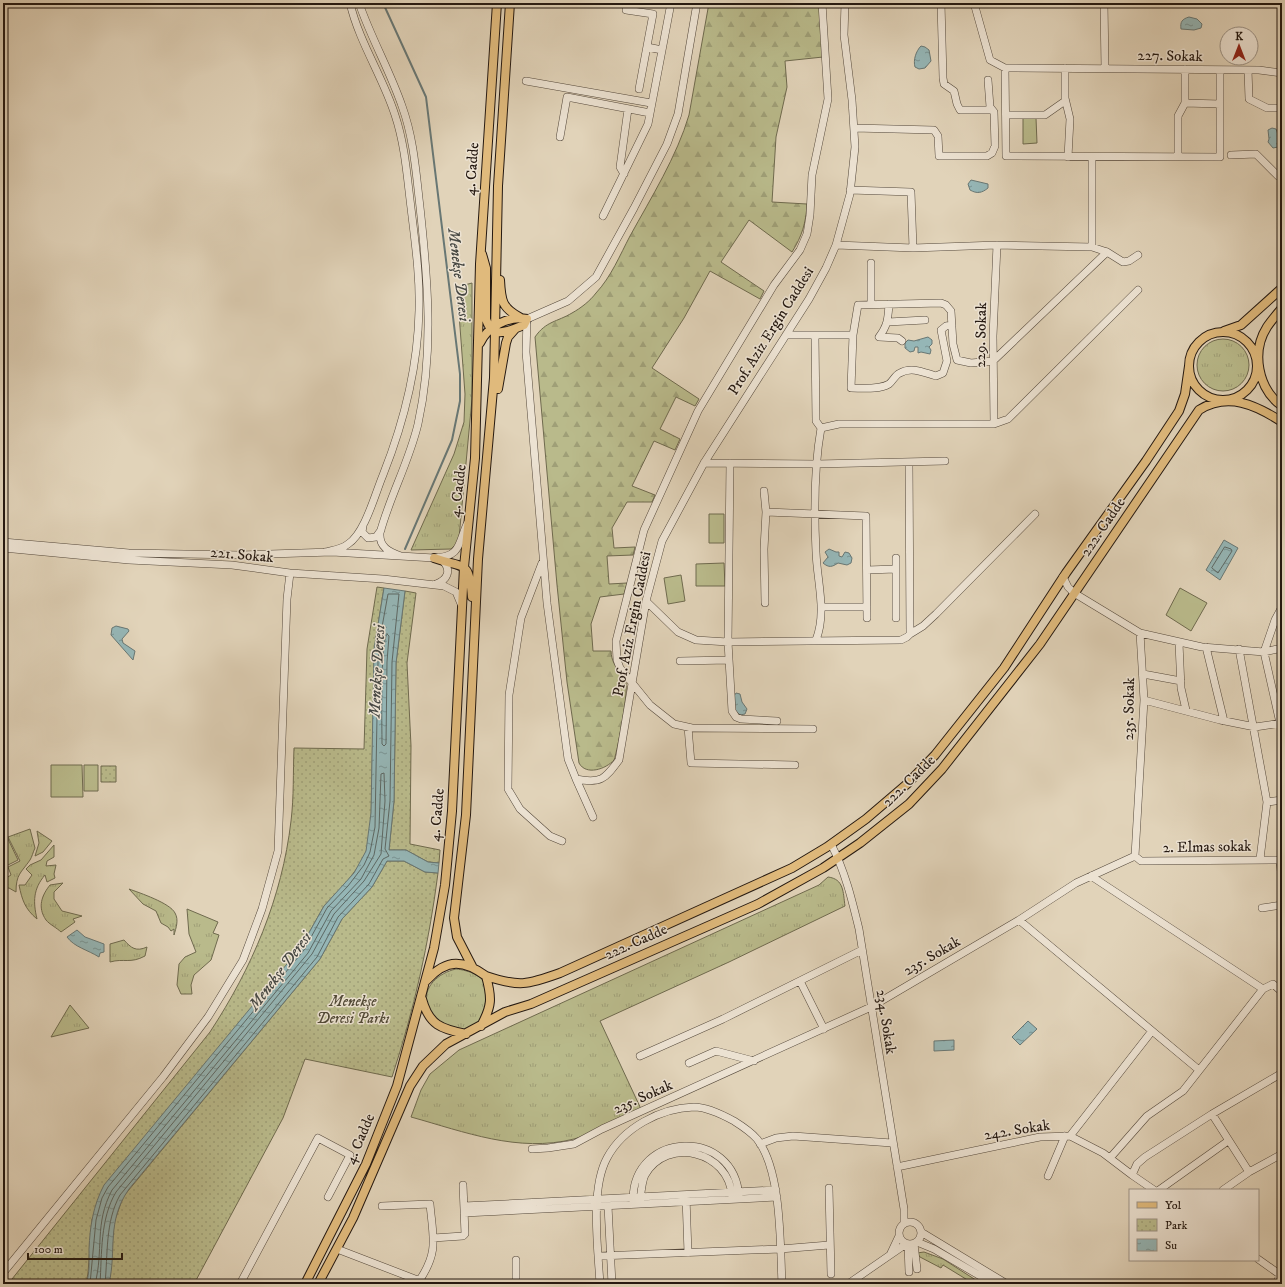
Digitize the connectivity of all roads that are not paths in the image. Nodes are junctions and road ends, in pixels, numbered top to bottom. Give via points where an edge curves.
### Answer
1 (350, 3) edge
2 (359, 3) edge
3 (497, 3) edge
4 (510, 3) edge
5 (627, 3) edge
6 (671, 3) edge
7 (697, 3) edge
8 (822, 3) edge
9 (845, 3) edge
10 (940, 3) edge
11 (974, 3) edge
12 (1104, 3) edge
13 (646, 47) junction
14 (662, 50) junction
15 (1005, 68) junction
16 (1065, 68) junction
17 (1105, 68) junction
18 (1185, 69) junction
19 (1220, 70) junction
20 (1248, 70) junction
21 (1259, 70) junction
22 (1282, 73) edge
23 (1282, 78) edge
24 (988, 80) dead end
25 (526, 81) dead end
26 (639, 89) dead end
27 (1065, 101) junction
28 (652, 103) junction
29 (1185, 104) junction
30 (1220, 104) junction
31 (1282, 108) edge
32 (628, 109) junction
33 (991, 110) junction
34 (650, 113) junction
35 (1006, 115) junction
36 (854, 128) junction
37 (560, 137) dead end
38 (1230, 155) dead end
39 (1068, 157) junction
40 (1092, 157) junction
41 (1178, 157) junction
42 (624, 174) junction
43 (1282, 178) edge
44 (850, 190) junction
45 (603, 216) dead end
46 (836, 245) junction
47 (997, 245) junction
48 (1092, 246) junction
49 (913, 248) junction
50 (481, 249) junction
51 (1107, 252) junction
52 (496, 254) junction
53 (1138, 255) dead end
54 (871, 263) dead end
55 (1282, 288) edge
56 (1138, 290) dead end
57 (871, 304) junction
58 (888, 304) junction
59 (1282, 308) edge
60 (524, 318) junction
61 (925, 320) dead end
62 (888, 322) junction
63 (952, 325) junction
64 (515, 328) junction
65 (493, 329) junction
66 (1223, 331) junction
67 (786, 335) junction
68 (853, 335) junction
69 (815, 336) junction
70 (902, 341) dead end
71 (479, 348) junction
72 (993, 361) junction
73 (1258, 365) junction
74 (1188, 366) junction
75 (1223, 400) junction
76 (1282, 406) edge
77 (492, 421) junction
78 (1282, 422) edge
79 (994, 424) junction
80 (821, 428) junction
81 (945, 461) dead end
82 (909, 462) junction
83 (704, 463) junction
84 (730, 464) junction
85 (817, 464) junction
86 (764, 491) dead end
87 (766, 512) junction
88 (816, 513) junction
89 (1036, 514) dead end
90 (468, 522) junction
91 (363, 525) junction
92 (381, 530) junction
93 (3, 542) edge
94 (3, 548) edge
95 (326, 552) junction
96 (401, 556) junction
97 (434, 558) junction
98 (896, 558) dead end
99 (443, 561) junction
100 (543, 561) junction
101 (464, 567) junction
102 (896, 569) junction
103 (867, 570) junction
104 (290, 573) junction
105 (1063, 577) junction
106 (434, 585) junction
107 (1074, 593) junction
108 (646, 601) junction
109 (765, 603) dead end
110 (1282, 606) edge
111 (821, 607) junction
112 (867, 607) junction
113 (462, 611) junction
114 (867, 618) dead end
115 (896, 618) dead end
116 (475, 619) junction
117 (1140, 633) junction
118 (910, 634) junction
119 (816, 640) junction
120 (728, 642) junction
121 (1179, 643) junction
122 (1206, 647) junction
123 (1282, 648) edge
124 (1239, 649) junction
125 (1264, 652) junction
126 (729, 660) junction
127 (680, 661) dead end
128 (1143, 674) junction
129 (1181, 681) junction
130 (633, 683) junction
131 (1144, 700) junction
132 (1186, 710) junction
133 (777, 721) dead end
134 (1224, 721) junction
135 (1281, 723) edge
136 (688, 727) junction
137 (1255, 727) junction
138 (813, 729) dead end
139 (1282, 732) edge
140 (795, 766) dead end
141 (576, 779) junction
142 (1282, 800) edge
143 (1267, 802) junction
144 (593, 817) dead end
145 (562, 841) dead end
146 (831, 844) junction
147 (1135, 856) junction
148 (838, 858) junction
149 (1260, 859) junction
150 (1281, 859) edge
151 (1091, 876) junction
152 (1282, 884) edge
153 (1282, 905) edge
154 (1262, 908) dead end
155 (1019, 920) junction
156 (862, 950) junction
157 (472, 966) junction
158 (486, 976) junction
159 (426, 981) junction
160 (800, 981) junction
161 (1263, 989) junction
162 (1282, 992) edge
163 (422, 998) junction
164 (871, 1007) junction
165 (481, 1027) junction
166 (824, 1029) junction
167 (1152, 1031) junction
168 (466, 1034) junction
169 (640, 1056) dead end
170 (754, 1061) junction
171 (689, 1063) dead end
172 (1199, 1070) junction
173 (1282, 1073) edge
174 (1212, 1114) junction
175 (1068, 1136) junction
176 (1228, 1141) junction
177 (892, 1143) junction
178 (760, 1144) junction
179 (532, 1148) dead end
180 (1282, 1154) edge
181 (1110, 1158) junction
182 (897, 1166) junction
183 (1249, 1172) junction
184 (1048, 1176) dead end
185 (1132, 1176) junction
186 (463, 1185) dead end
187 (829, 1188) dead end
188 (1152, 1189) edge
189 (1160, 1189) edge
190 (1224, 1189) edge
191 (776, 1194) junction
192 (736, 1196) junction
193 (328, 1197) dead end
194 (686, 1198) junction
195 (596, 1199) junction
196 (637, 1201) junction
197 (382, 1206) dead end
198 (597, 1206) junction
199 (608, 1206) junction
200 (904, 1208) junction
201 (464, 1210) junction
202 (912, 1222) junction
203 (904, 1223) junction
204 (921, 1232) junction
205 (899, 1236) junction
206 (433, 1238) junction
207 (911, 1243) junction
208 (829, 1245) junction
209 (337, 1249) junction
210 (780, 1249) junction
211 (688, 1253) junction
212 (599, 1256) junction
213 (610, 1256) junction
214 (890, 1256) junction
215 (516, 1260) dead end
216 (1259, 1260) edge
217 (913, 1271) dead end
218 (3, 1273) edge
219 (831, 1274) dead end
220 (1281, 1275) edge
221 (419, 1281) junction
222 (240, 1284) edge
223 (305, 1284) edge
224 (318, 1284) edge
225 (428, 1284) edge
226 (516, 1284) edge
227 (600, 1284) edge
228 (612, 1284) edge
229 (782, 1284) edge
230 (848, 1284) edge
231 (994, 1284) edge
232 (1008, 1284) edge
233 (1277, 1284) edge

1 - 91 street via 390,98 400,131 407,170 419,289 415,359 407,404 392,453
2 - 92 street via 408,126 428,284 429,344 422,402 411,450
3 - 50 main road, 4. Cadde
4 - 52 main road, 4. Cadde
5 - 13 street via 626,10 652,14
6 - 14 street
7 - 60 street via 678,114 667,144 596,277 568,301
8 - 130 street via 828,99 812,175 807,234 800,250 774,285 698,411 644,530 616,641 620,668
9 - 36 street, Prof. Aziz Ergin Caddesi via 844,35
10 - 33 street via 944,84 954,91 960,110
11 - 15 street via 990,60
12 - 17 street
13 - 14 street
13 - 26 street
14 - 28 street
15 - 16 street, 227. Sokak
15 - 35 street
16 - 17 street, 227. Sokak
16 - 27 street
17 - 18 street, 227. Sokak
18 - 19 street, 227. Sokak
18 - 29 street
19 - 20 street, 227. Sokak
19 - 30 street
20 - 21 street, 227. Sokak
20 - 31 street via 1249,99 1267,108
21 - 22 street
21 - 23 street
24 - 33 street
25 - 28 street
27 - 35 street via 1045,115
27 - 39 street via 1070,119
28 - 34 street
29 - 30 street
29 - 41 street via 1178,116
30 - 41 street via 1220,158
32 - 34 street
32 - 37 street via 567,97
32 - 42 street via 620,167
33 - 36 street via 994,112 995,146 992,153 979,157 939,156 938,136 934,130
34 - 42 street via 648,124
35 - 39 street via 1006,156
36 - 44 street, Prof. Aziz Ergin Caddesi via 855,147
38 - 43 street via 1256,154
39 - 40 street
40 - 41 street
40 - 48 street
42 - 45 street
44 - 46 street, Prof. Aziz Ergin Caddesi
44 - 49 street via 911,192
46 - 49 street
46 - 67 street, Prof. Aziz Ergin Caddesi via 809,299
47 - 48 street
47 - 49 street
47 - 72 street, 229. Sokak
48 - 51 street
50 - 65 main road via 486,268 486,319
50 - 71 main road, 4. Cadde
51 - 53 street via 1123,262
51 - 72 street
52 - 60 main road via 503,303 510,312
52 - 65 main road, 4. Cadde
54 - 57 street
55 - 66 main road via 1241,325
56 - 79 street via 1008,419
57 - 58 street
57 - 68 street via 858,305
58 - 62 street
58 - 63 street via 941,303 951,311
59 - 73 main road via 1266,328 1260,345
60 - 64 main road via 524,325
60 - 65 main road
60 - 100 street
61 - 62 street
62 - 70 street via 879,337 898,338
63 - 68 street via 941,330 947,361 943,373 936,376 918,370 908,370 900,373 889,384 881,386 851,388
63 - 72 street via 957,360 971,363
64 - 65 main road
64 - 77 main road via 506,343
65 - 71 main road via 483,336
65 - 77 main road, 4. Cadde
66 - 73 main road via 1234,333 1247,341 1256,355
66 - 74 main road via 1213,333 1198,343 1190,355
67 - 69 street
67 - 83 street, Prof. Aziz Ergin Caddesi
68 - 69 street
69 - 80 street via 816,422
71 - 90 main road, 4. Cadde via 475,458
72 - 79 street, 229. Sokak
73 - 75 main road via 1256,376 1244,394
73 - 76 main road via 1266,387
74 - 75 main road via 1190,377 1203,394
74 - 105 main road, 222. Cadde via 1185,394 1179,411
75 - 78 main road via 1256,406
75 - 107 main road, 222. Cadde via 1208,404 1191,420
77 - 116 main road, 4. Cadde via 478,559
79 - 80 street via 839,424
80 - 85 street
81 - 82 street
82 - 85 street
82 - 118 street
83 - 84 street
83 - 108 street, Prof. Aziz Ergin Caddesi via 662,541
84 - 85 street
84 - 120 street
85 - 88 street
86 - 87 street
87 - 88 street
87 - 109 street
88 - 103 street via 866,516
88 - 111 street via 816,554
89 - 118 street via 936,614
90 - 97 street via 454,554
90 - 101 main road, 4. Cadde
91 - 92 street via 362,532 368,538 376,537
91 - 95 street via 348,545
92 - 96 street via 380,539 383,547
93 - 95 street via 129,553
94 - 104 street, 221. Sokak via 129,560 232,565
95 - 96 street
96 - 97 street
97 - 99 main road
98 - 102 street
99 - 101 main road
99 - 106 street via 448,567 448,576 443,582
100 - 141 street via 568,759
100 - 145 street via 521,618 509,695 508,789 520,809 550,836
101 - 113 main road, 4. Cadde
101 - 116 main road via 470,576
102 - 103 street
102 - 115 street
103 - 112 street
104 - 106 street, 221. Sokak
104 - 218 street via 278,851 262,909 243,960 208,1017 163,1077
105 - 107 street
105 - 146 main road, 222. Cadde via 1004,668 935,755 866,820
106 - 113 street, 221. Sokak via 444,586 456,592
107 - 117 street
107 - 148 main road, 222. Cadde via 1040,644 942,769 909,804
108 - 120 street via 678,632 696,640
108 - 130 street, Prof. Aziz Ergin Caddesi
110 - 125 street
111 - 112 street
111 - 119 street via 820,632
112 - 114 street
113 - 159 main road, 4. Cadde via 452,811 444,892
116 - 157 main road, 4. Cadde via 466,815 454,918 457,938
117 - 121 street
117 - 128 street, 235. Sokak
118 - 119 street via 901,640
119 - 120 street
120 - 126 street
121 - 122 street
121 - 129 street
122 - 124 street
122 - 134 street
123 - 125 street
124 - 125 street
124 - 137 street
125 - 135 street
126 - 127 street
126 - 133 street via 730,703 733,714 741,719
128 - 129 street
128 - 131 street, 235. Sokak
129 - 132 street
130 - 136 street via 650,705 674,724
130 - 141 street, Prof. Aziz Ergin Caddesi via 619,760 608,776 595,781
131 - 132 street
131 - 147 street, 235. Sokak
132 - 134 street
134 - 137 street
135 - 137 street
135 - 139 street
136 - 138 street
136 - 140 street via 691,763
137 - 143 street
141 - 144 street
142 - 143 street
143 - 149 street
146 - 148 street, 234. Sokak
146 - 158 main road, 222. Cadde via 792,868 560,974 530,984 518,984
147 - 149 street, 2. Elmas sokak via 1141,861
147 - 151 street, 235. Sokak
148 - 156 street, 234. Sokak via 851,895
148 - 165 main road, 222. Cadde via 758,904 531,1004 505,1012
149 - 150 street, 2. Elmas sokak
150 - 152 street
151 - 155 street, 235. Sokak
151 - 161 street
153 - 154 street
155 - 164 street, 235. Sokak
155 - 167 street
156 - 160 street
156 - 164 street, 234. Sokak
157 - 158 main road
157 - 159 main road via 444,966
158 - 165 main road via 491,1002
159 - 163 main road
160 - 166 street
160 - 169 street
161 - 162 street via 1273,984
161 - 172 street
163 - 168 main road via 432,1021 441,1028
163 - 223 main road, 4. Cadde via 398,1086 377,1138
164 - 166 street, 235. Sokak
164 - 177 street, 234. Sokak
165 - 168 main road
166 - 170 street, 235. Sokak
167 - 172 street
167 - 175 street
168 - 209 main road, 4. Cadde via 435,1052 410,1086 360,1203
170 - 171 street via 716,1051
170 - 179 street, 235. Sokak via 574,1144
172 - 181 street via 1183,1091 1146,1116
173 - 174 street
174 - 176 street
174 - 185 street via 1137,1164
175 - 181 street, 242. Sokak
175 - 182 street, 242. Sokak via 1040,1138
175 - 184 street
176 - 183 street
176 - 189 street
177 - 178 street via 793,1136 776,1138
177 - 182 street, 234. Sokak
178 - 191 street via 770,1167
178 - 195 street via 743,1126 721,1114 695,1107 658,1113 623,1136 606,1159
180 - 183 street
181 - 185 street, 242. Sokak
182 - 200 street, 234. Sokak
183 - 190 street
185 - 188 street, 242. Sokak
186 - 201 street
187 - 208 street
191 - 192 street
191 - 210 street
192 - 194 street
192 - 196 street via 725,1172 714,1161 700,1154 685,1153 670,1156 657,1163 645,1176
193 - 222 street via 350,1155 318,1138
194 - 196 street
194 - 211 street
195 - 196 street
195 - 198 street
195 - 201 street
196 - 199 street
197 - 206 street via 430,1204
198 - 199 street
198 - 201 street
198 - 212 street
199 - 213 street
200 - 202 street, 234. Sokak
200 - 203 street, 234. Sokak
201 - 206 street via 463,1236
202 - 203 street
202 - 204 street via 919,1226
203 - 205 street via 899,1229
204 - 207 street via 920,1237
204 - 232 street
205 - 207 street
205 - 214 street
206 - 221 street via 434,1248 430,1264
207 - 214 street
207 - 217 street
207 - 231 street via 934,1249
208 - 210 street
208 - 219 street
209 - 221 street
209 - 224 main road, 4. Cadde
210 - 211 street
210 - 229 street
211 - 213 street
212 - 213 street
212 - 227 street
213 - 228 street
214 - 230 street
215 - 226 street
216 - 220 street
220 - 233 street
221 - 225 street

